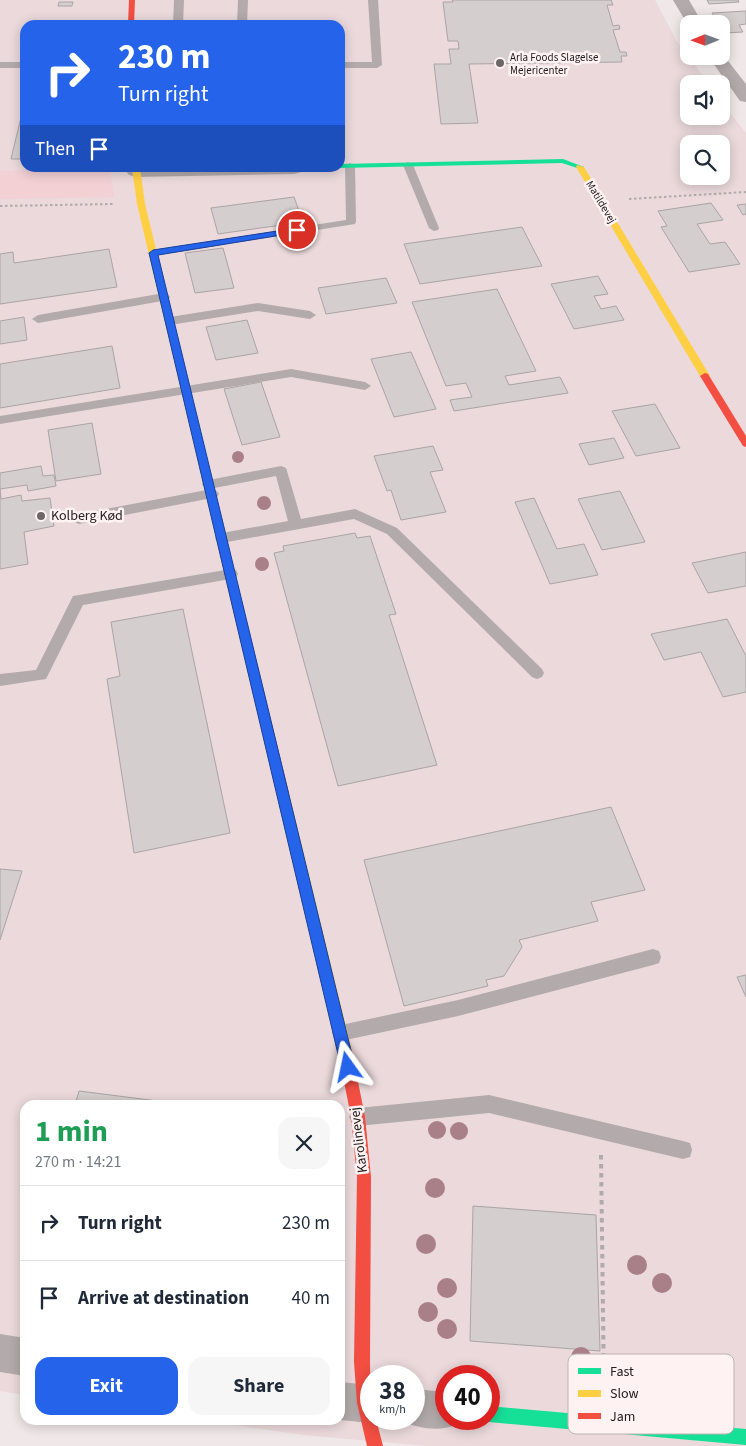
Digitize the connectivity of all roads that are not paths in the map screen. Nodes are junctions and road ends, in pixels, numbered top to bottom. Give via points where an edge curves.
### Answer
1 (132, 0) edge
2 (180, 0) edge
3 (243, 0) edge
4 (373, 0) edge
5 (681, 0) edge
6 (690, 15) edge
7 (131, 20) edge
8 (178, 20) edge
9 (242, 20) edge
10 (0, 65) edge
11 (20, 65) edge
12 (345, 65) edge
13 (723, 65) edge
14 (746, 97) edge
15 (408, 165) junction
16 (345, 166) edge
17 (137, 172) edge
18 (434, 228) dead end
19 (153, 253) junction
20 (164, 297) junction
21 (310, 315) dead end
22 (38, 319) dead end
23 (170, 321) junction
24 (365, 386) dead end
25 (186, 390) junction
26 (0, 420) edge
27 (746, 444) edge
28 (210, 489) junction
29 (79, 519) dead end
30 (296, 525) junction
31 (222, 538) junction
32 (231, 574) junction
33 (537, 673) dead end
34 (0, 680) edge
35 (653, 957) dead end
36 (341, 1033) junction
37 (358, 1117) junction
38 (683, 1150) dead end
39 (0, 1353) edge
40 (20, 1356) edge
41 (359, 1403) edge
42 (500, 1415) edge
43 (568, 1421) edge
44 (711, 1434) edge
45 (746, 1437) edge
46 (375, 1446) edge

1 - 7 street
2 - 8 lane
3 - 9 lane
4 - 12 lane via 377,65
5 - 6 street
10 - 11 lane
13 - 14 street
15 - 16 street, Matildevej
15 - 18 lane
15 - 27 street, Matildevej via 563,161 581,167
16 - 19 lane via 351,222
17 - 19 street, Karolinevej
19 - 20 street, Karolinevej
20 - 22 lane
20 - 23 street, Karolinevej
21 - 23 lane via 258,307
23 - 25 street, Karolinevej
24 - 25 lane via 291,373
25 - 26 lane
25 - 28 street, Karolinevej
28 - 29 lane
28 - 30 lane via 281,471
28 - 31 street, Karolinevej
30 - 31 lane
30 - 33 lane via 355,514 392,531
31 - 32 street, Karolinevej
32 - 34 lane via 78,600 41,675
32 - 36 street, Karolinevej
35 - 36 lane via 458,1008
36 - 37 street, Karolinevej
37 - 38 lane via 489,1104
37 - 41 street, Karolinevej via 364,1177
39 - 40 street
41 - 46 street, Karolinevej
42 - 43 street
44 - 45 street

